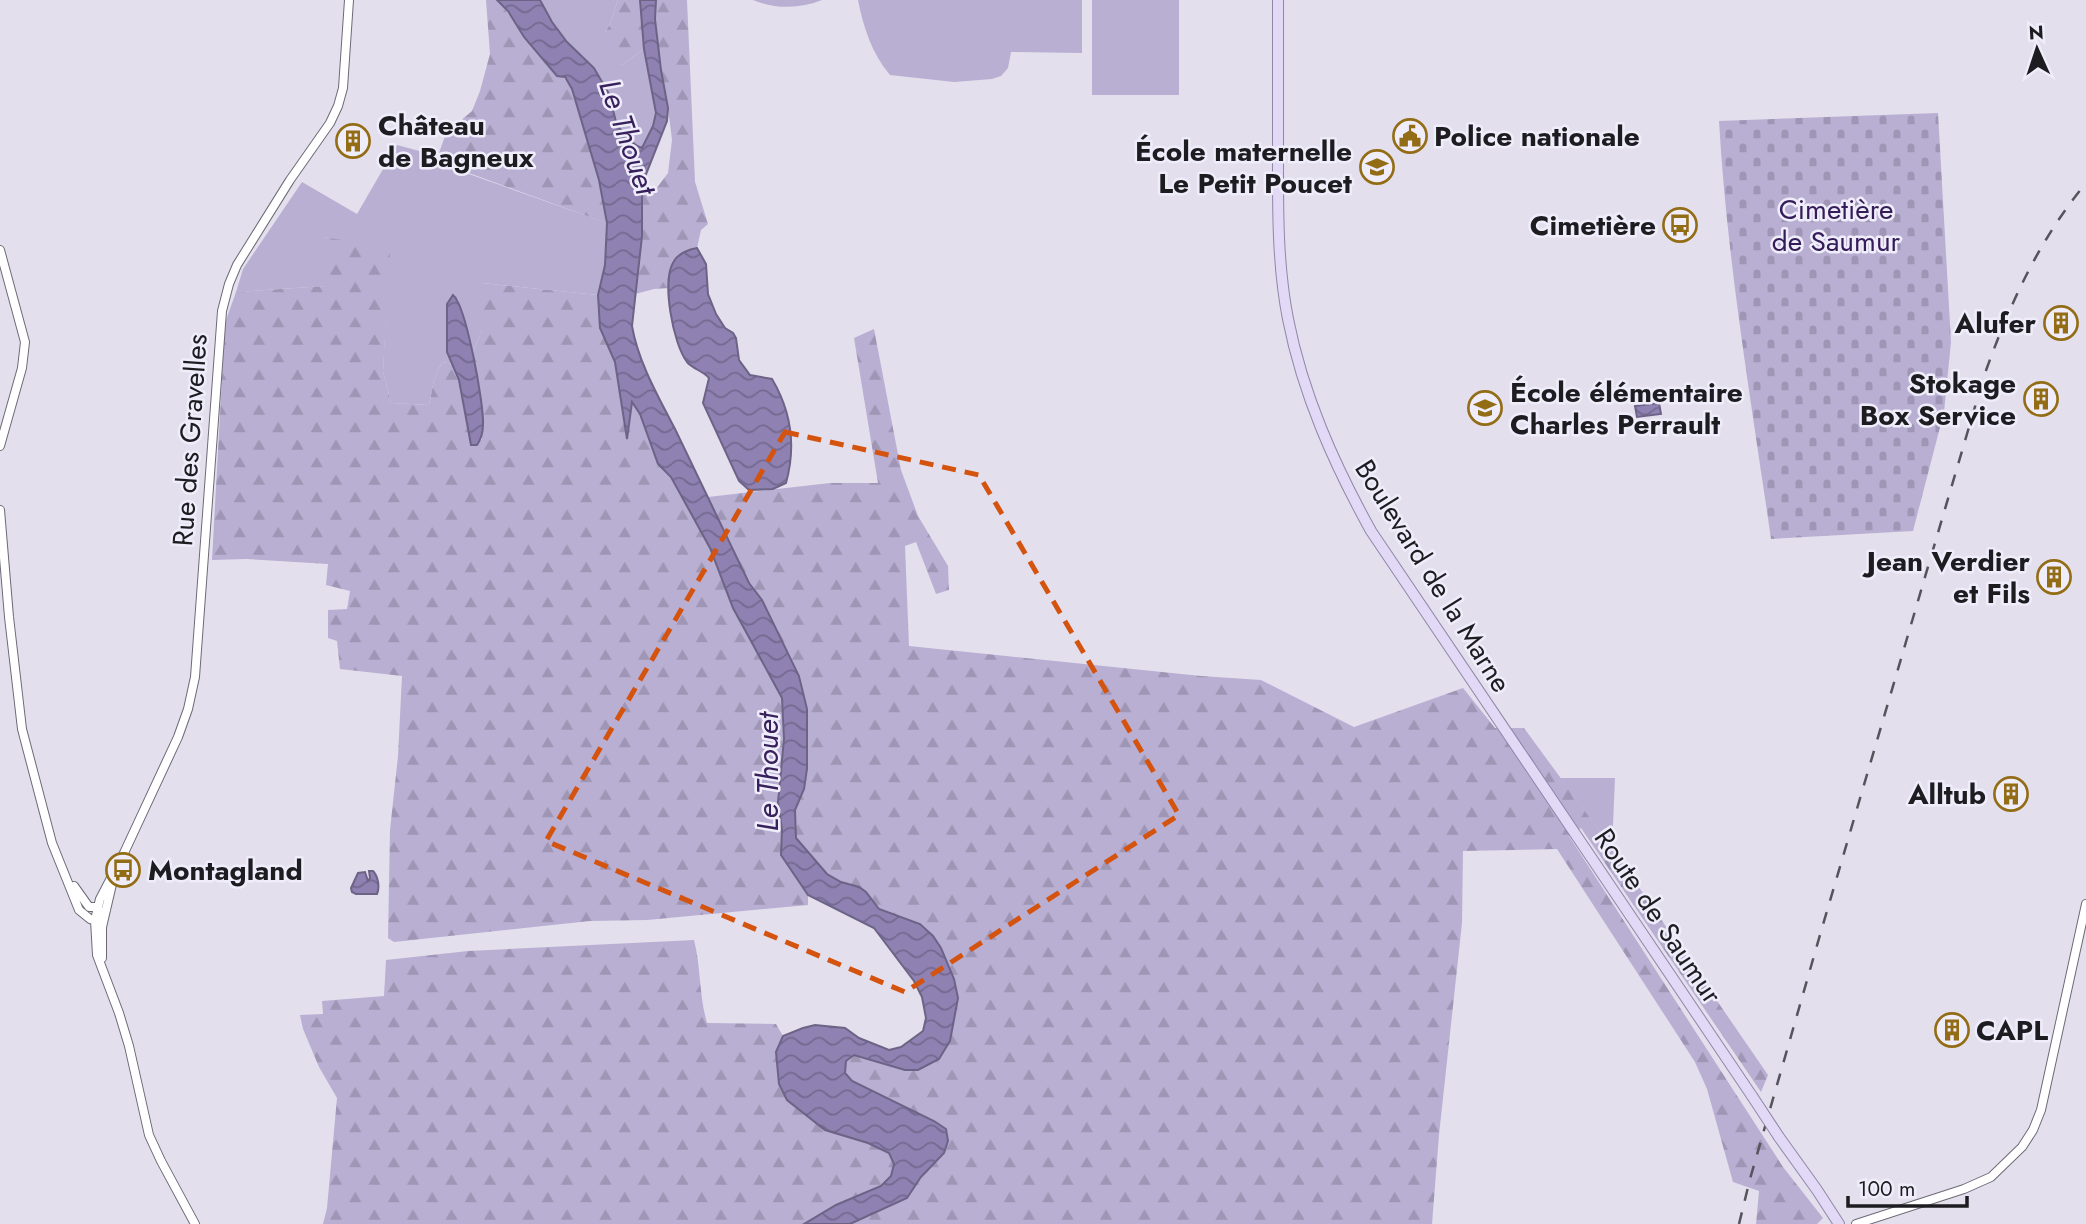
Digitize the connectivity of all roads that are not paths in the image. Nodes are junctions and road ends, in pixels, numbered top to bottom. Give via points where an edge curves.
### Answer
1 (349, 0) edge
2 (1278, 0) edge
3 (0, 250) edge
4 (0, 446) edge
5 (0, 510) edge
6 (1499, 722) joint
7 (66, 875) junction
8 (2086, 904) edge
9 (98, 908) junction
10 (96, 918) junction
11 (102, 927) junction
12 (102, 965) junction
13 (1779, 1137) junction
14 (195, 1224) edge
15 (1832, 1224) edge
16 (1839, 1224) edge
17 (1856, 1224) edge

1 - 9 street, Rue des Gravelles via 338,106 237,265 225,298 195,677 178,737
2 - 6 main road, Boulevard de la Marne via 1279,250 1288,320 1303,378 1339,472 1365,519
3 - 4 street via 25,342
5 - 7 street via 22,729 52,843
6 - 13 main road, Route de Saumur, bridge
7 - 9 street
7 - 10 street via 79,910
8 - 17 street via 2041,1110 2022,1147 1991,1177
9 - 10 street
9 - 10 street
9 - 11 street, Rue des Gravelles
10 - 11 street
10 - 12 street via 96,947
11 - 12 street, Rue des Gravelles
12 - 14 street via 129,1046 149,1135
13 - 15 main road, Route de Saumur
13 - 16 main road, Route de Saumur

